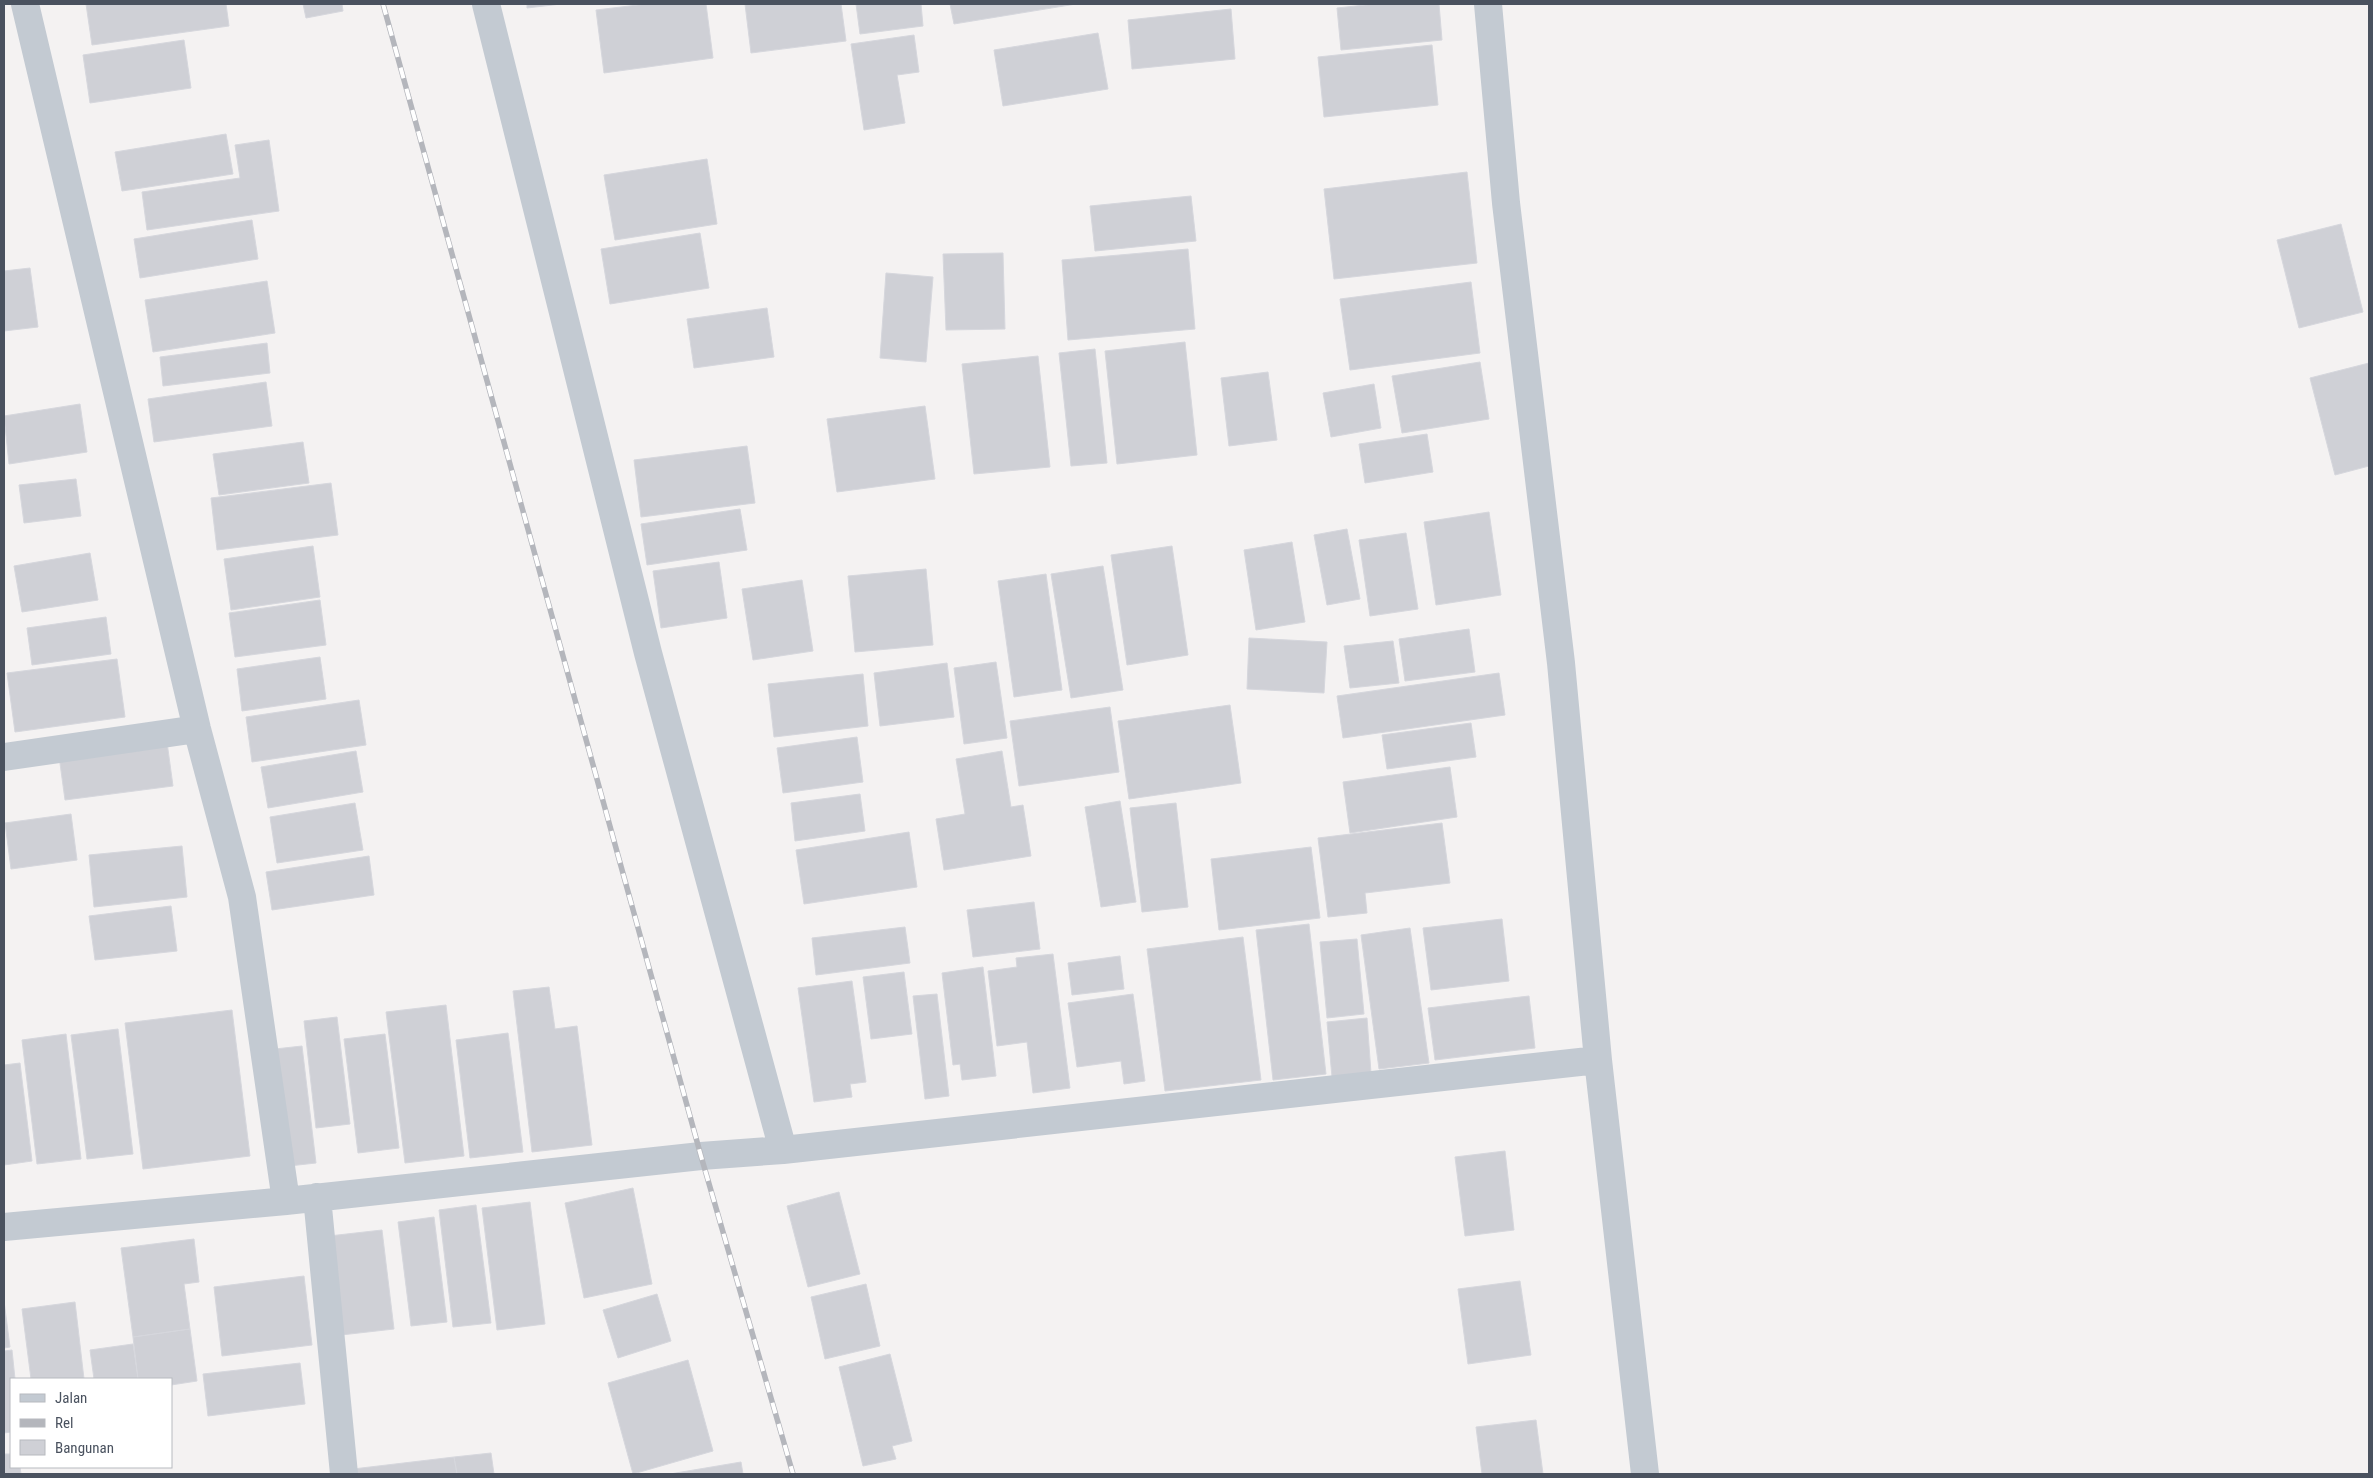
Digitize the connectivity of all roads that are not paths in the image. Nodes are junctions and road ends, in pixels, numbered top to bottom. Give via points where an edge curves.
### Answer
1 (25, 4) edge
2 (486, 4) edge
3 (1488, 4) edge
4 (197, 729) junction
5 (4, 757) edge
6 (1598, 1060) junction
7 (783, 1150) junction
8 (317, 1198) junction
9 (286, 1201) junction
10 (4, 1227) edge
11 (344, 1474) edge
12 (1645, 1474) edge

1 - 4 street
2 - 7 street via 645,644
3 - 6 street via 1506,203 1561,663
4 - 5 street
4 - 9 street via 242,897
6 - 7 street
6 - 12 street
7 - 8 street
8 - 9 street
8 - 11 street
9 - 10 street

